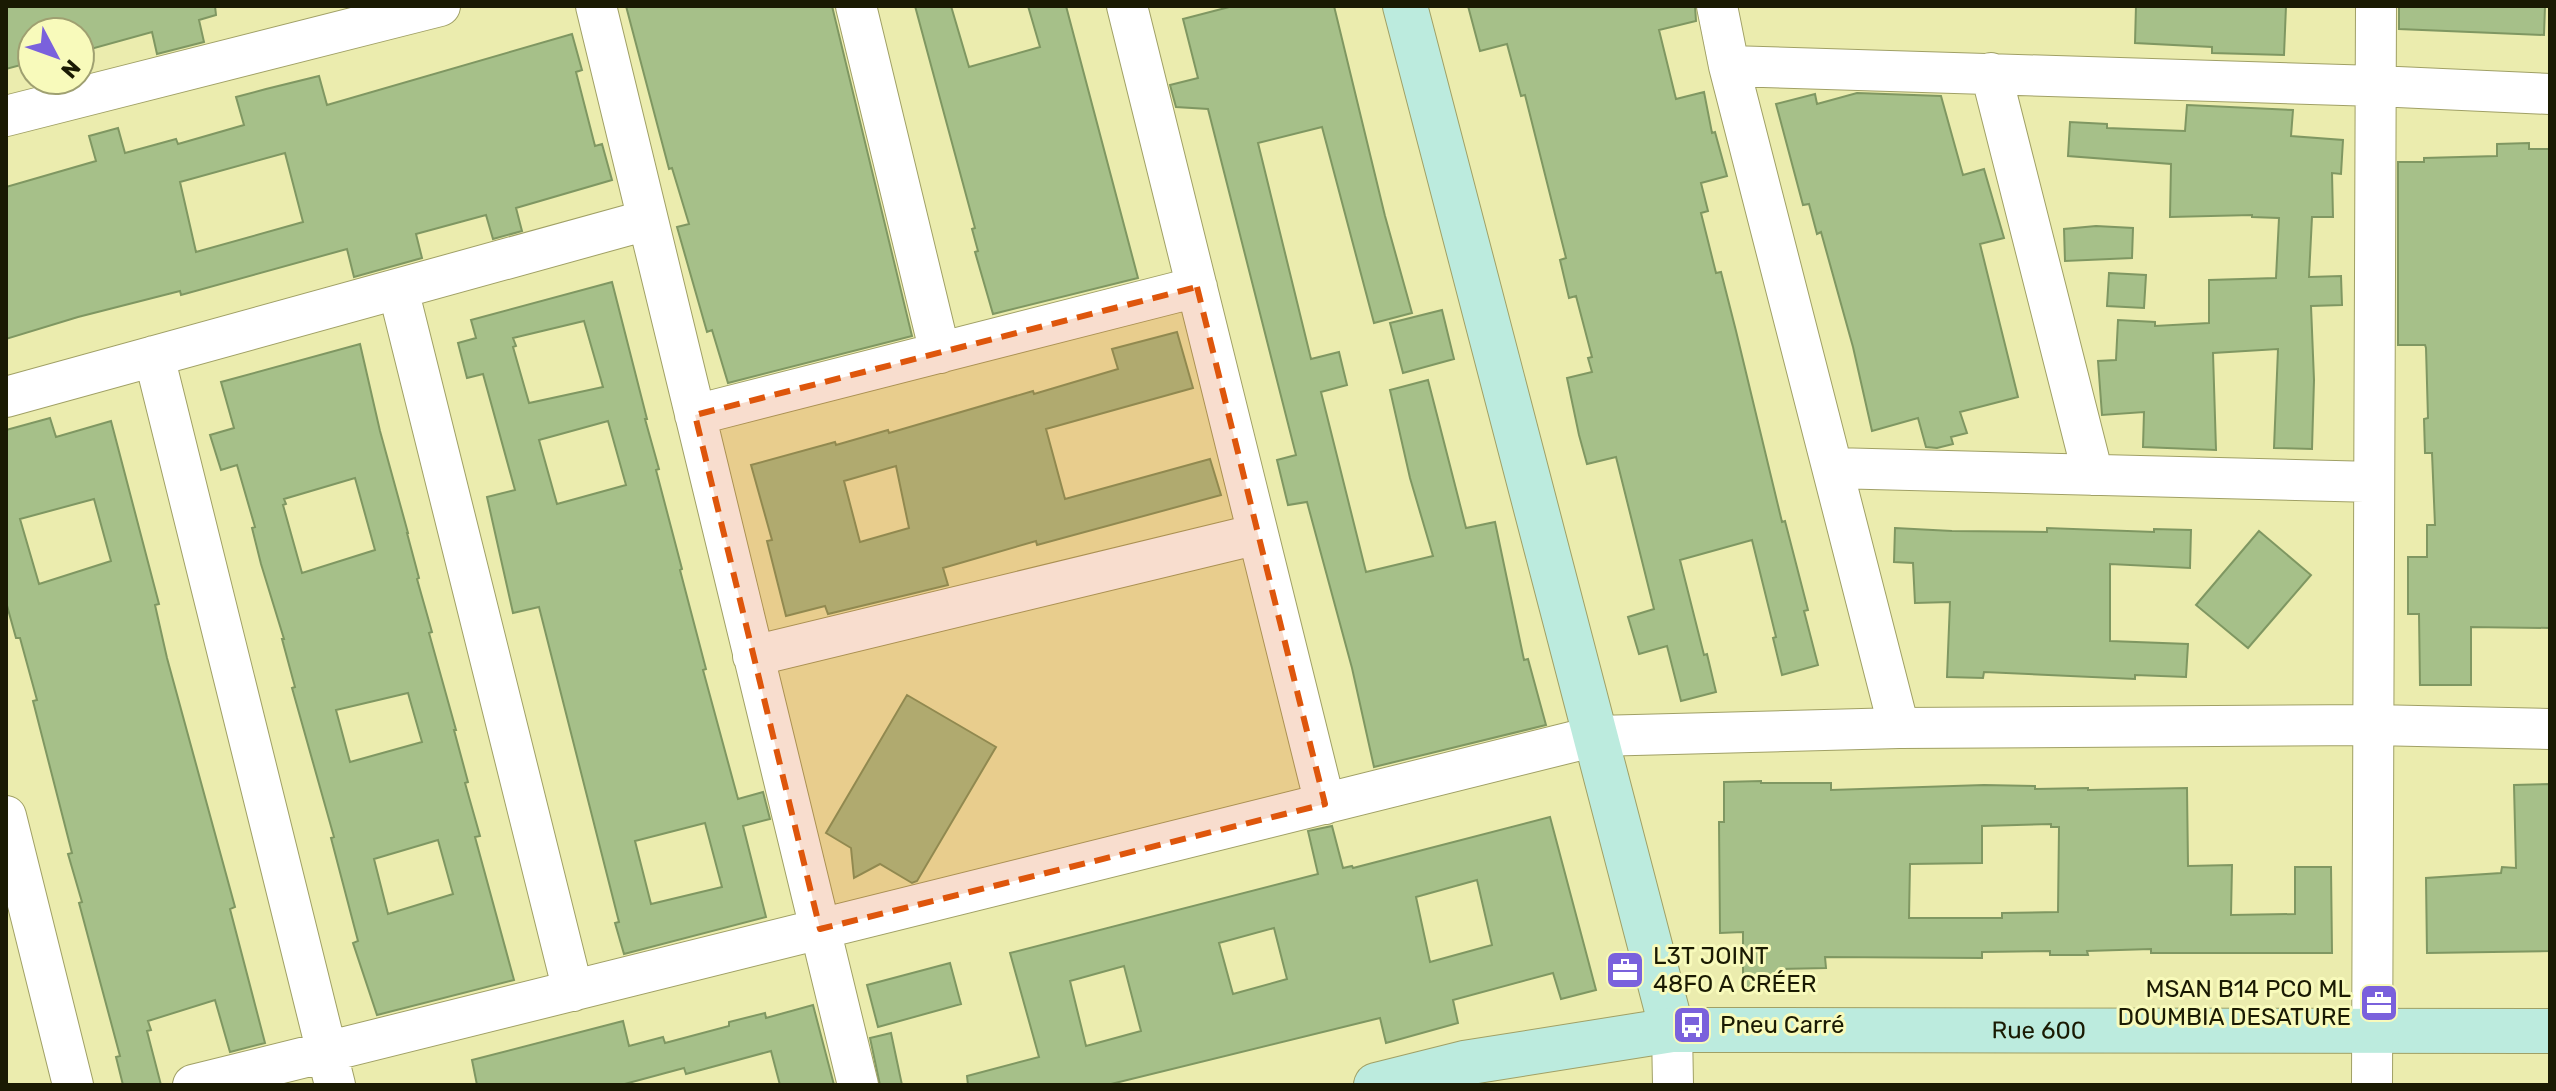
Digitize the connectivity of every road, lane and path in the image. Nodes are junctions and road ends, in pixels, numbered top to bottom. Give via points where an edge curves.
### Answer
1 (440, 6) edge
2 (596, 6) edge
3 (856, 6) edge
4 (1127, 6) edge
5 (1405, 6) edge
6 (1717, 6) edge
7 (2376, 6) edge
8 (1729, 66) junction
9 (1991, 73) junction
10 (2376, 86) junction
11 (2550, 94) edge
12 (6, 116) edge
13 (647, 220) junction
14 (1197, 287) junction
15 (398, 289) junction
16 (940, 353) junction
17 (154, 356) junction
18 (6, 397) edge
19 (695, 415) junction
20 (1833, 468) junction
21 (2093, 475) junction
22 (2374, 482) junction
23 (1258, 534) junction
24 (753, 656) junction
25 (2373, 725) junction
26 (1899, 728) junction
27 (2550, 729) edge
28 (1596, 736) junction
29 (1325, 804) junction
30 (6, 816) edge
31 (820, 929) junction
32 (573, 991) junction
33 (1672, 1030) junction
34 (2550, 1031) edge
35 (2372, 1032) junction
36 (330, 1068) edge
37 (73, 1085) edge
38 (193, 1085) edge
39 (858, 1085) edge
40 (1376, 1085) edge
41 (1673, 1085) edge
42 (2372, 1085) edge

1 - 12 street
2 - 13 street
3 - 16 street
4 - 14 street
5 - 28 street
6 - 8 street
7 - 10 street
8 - 9 street
8 - 20 street
9 - 10 street
9 - 21 street
10 - 11 street
10 - 22 street
13 - 15 street
13 - 19 street
14 - 16 street
14 - 23 street
15 - 17 street
15 - 32 street
16 - 19 street
17 - 18 street
17 - 36 street
19 - 24 street
20 - 21 street
20 - 26 street
21 - 22 street
22 - 25 street
23 - 24 street
23 - 29 street
24 - 31 street
25 - 26 street
25 - 27 street
25 - 35 street
26 - 28 street
28 - 29 street
28 - 33 street
29 - 31 street
30 - 37 street
31 - 32 street
31 - 39 street
32 - 36 street
33 - 35 street, Rue 600
33 - 40 street, Rue 600 via 1464,1063
33 - 41 street
34 - 35 street, Rue 600
35 - 42 street
36 - 38 street

